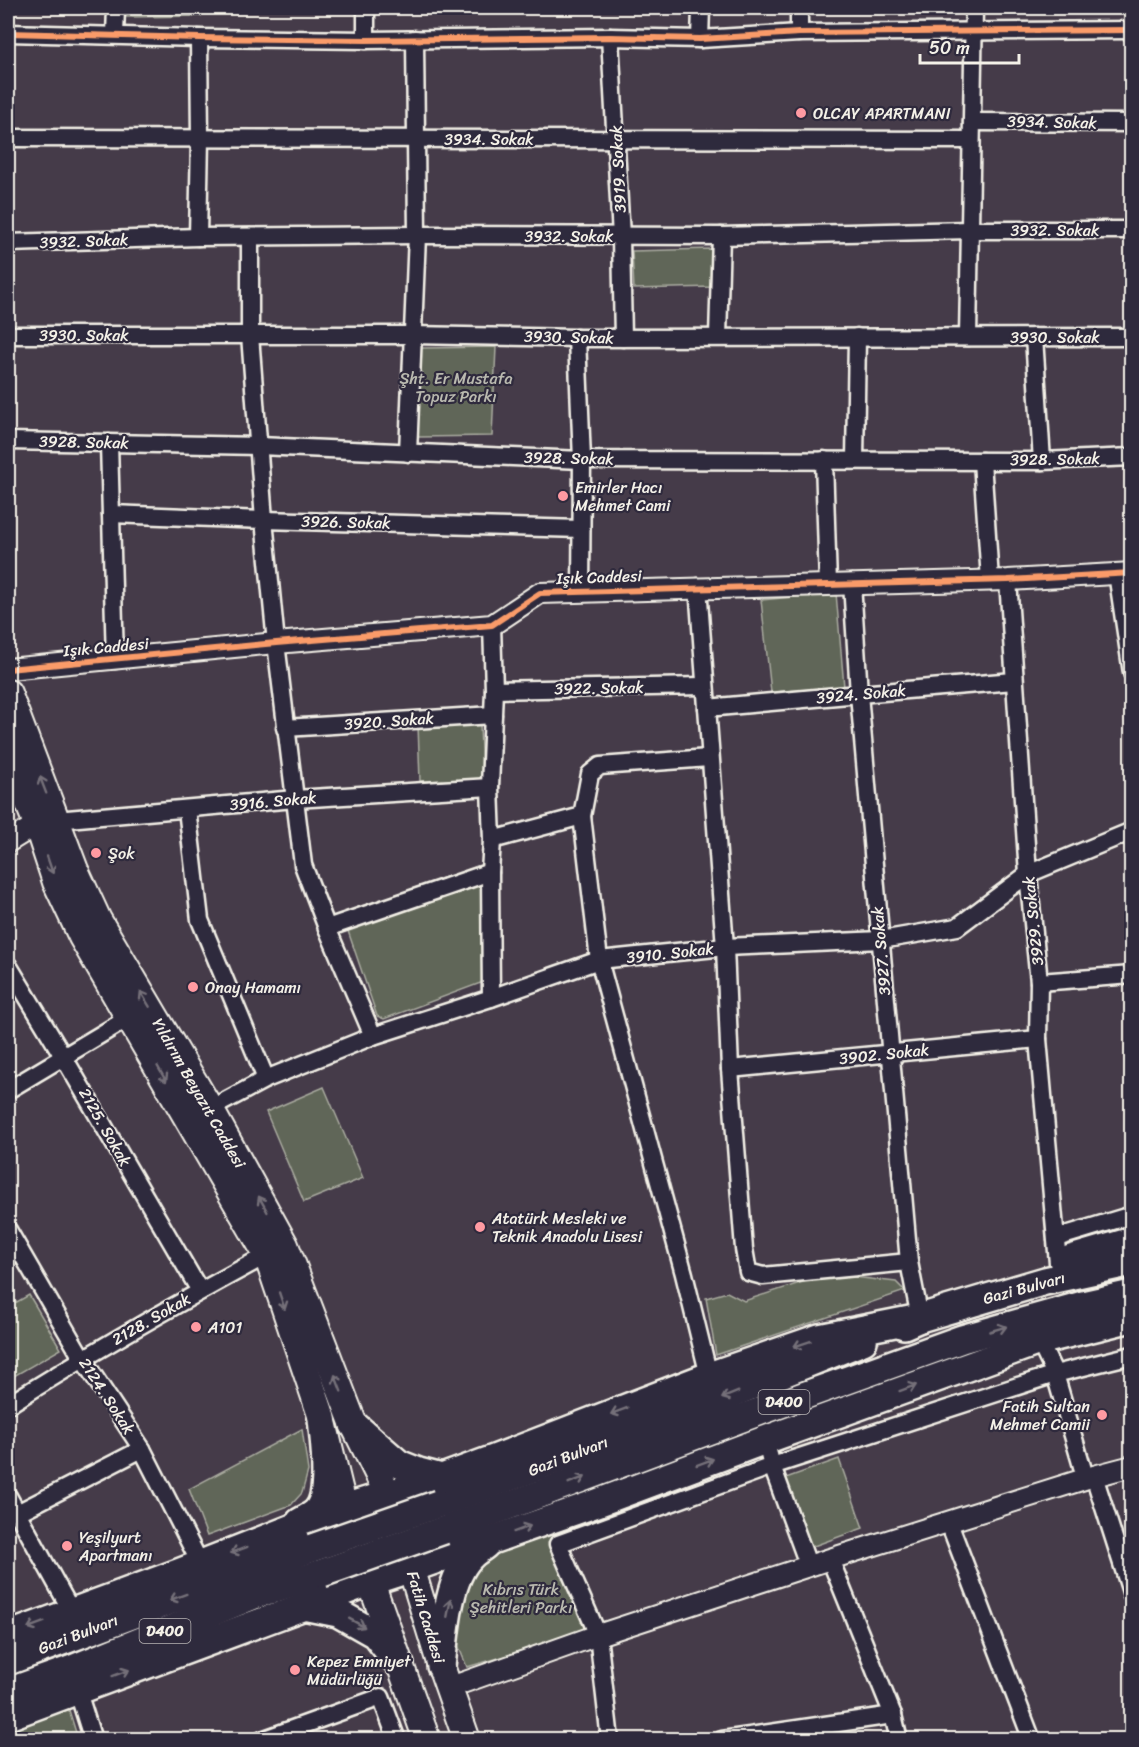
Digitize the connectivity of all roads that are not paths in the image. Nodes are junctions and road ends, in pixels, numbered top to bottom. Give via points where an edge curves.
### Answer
1 (116, 8) edge
2 (366, 8) edge
3 (701, 8) edge
4 (799, 8) edge
5 (974, 8) edge
6 (974, 30) junction
7 (1131, 30) edge
8 (8, 33) edge
9 (799, 33) junction
10 (116, 35) junction
11 (610, 37) junction
12 (199, 38) junction
13 (415, 39) junction
14 (700, 39) junction
15 (366, 40) junction
16 (972, 122) junction
17 (1131, 123) edge
18 (8, 138) edge
19 (200, 138) junction
20 (616, 138) junction
21 (416, 139) junction
22 (971, 140) junction
23 (969, 230) junction
24 (1131, 230) edge
25 (417, 235) junction
26 (721, 236) junction
27 (198, 237) junction
28 (250, 237) junction
29 (621, 237) junction
30 (8, 243) edge
31 (8, 335) edge
32 (250, 335) junction
33 (412, 335) junction
34 (718, 337) junction
35 (857, 337) junction
36 (968, 337) junction
37 (1034, 337) junction
38 (1131, 337) edge
39 (577, 338) junction
40 (623, 338) junction
41 (8, 441) edge
42 (109, 443) junction
43 (259, 446) junction
44 (408, 453) junction
45 (1131, 457) edge
46 (582, 460) junction
47 (824, 460) junction
48 (855, 460) junction
49 (982, 461) junction
50 (1042, 461) junction
51 (111, 514) junction
52 (264, 520) junction
53 (580, 529) junction
54 (1124, 573) edge
55 (999, 580) junction
56 (828, 584) junction
57 (852, 584) junction
58 (698, 587) junction
59 (581, 591) junction
60 (492, 625) junction
61 (276, 643) junction
62 (1130, 654) edge
63 (115, 660) junction
64 (8, 669) edge
65 (1131, 673) edge
66 (1014, 681) junction
67 (704, 686) junction
68 (494, 690) junction
69 (8, 693) edge
70 (859, 694) junction
71 (707, 708) junction
72 (493, 715) junction
73 (285, 728) junction
74 (8, 752) edge
75 (709, 758) junction
76 (490, 787) junction
77 (295, 799) junction
78 (187, 809) junction
79 (582, 816) junction
80 (46, 822) junction
81 (1131, 831) edge
82 (492, 840) junction
83 (8, 842) edge
84 (490, 872) junction
85 (1028, 874) junction
86 (327, 928) junction
87 (881, 940) junction
88 (725, 947) junction
89 (599, 960) junction
90 (8, 964) edge
91 (1131, 975) edge
92 (1039, 982) junction
93 (491, 998) junction
94 (130, 1017) junction
95 (373, 1036) junction
96 (1038, 1039) junction
97 (890, 1054) junction
98 (63, 1056) junction
99 (729, 1070) junction
100 (266, 1078) junction
101 (8, 1090) edge
102 (210, 1109) junction
103 (1131, 1215) edge
104 (8, 1230) edge
105 (1131, 1241) edge
106 (1057, 1250) junction
107 (267, 1255) junction
108 (909, 1262) junction
109 (1131, 1262) edge
110 (200, 1291) junction
111 (1131, 1294) edge
112 (986, 1299) junction
113 (920, 1318) junction
114 (1131, 1318) edge
115 (962, 1339) junction
116 (1039, 1341) junction
117 (1131, 1355) edge
118 (82, 1358) junction
119 (1055, 1374) junction
120 (709, 1376) junction
121 (8, 1405) edge
122 (322, 1418) junction
123 (354, 1425) junction
124 (765, 1440) junction
125 (142, 1449) junction
126 (772, 1466) junction
127 (1131, 1466) edge
128 (442, 1478) junction
129 (1090, 1478) junction
130 (388, 1494) junction
131 (8, 1496) edge
132 (343, 1506) junction
133 (17, 1513) junction
134 (441, 1517) junction
135 (949, 1522) junction
136 (282, 1533) junction
137 (490, 1541) junction
138 (830, 1559) junction
139 (201, 1565) junction
140 (809, 1567) junction
141 (412, 1568) junction
142 (369, 1582) junction
143 (1131, 1595) edge
144 (302, 1606) junction
145 (72, 1612) junction
146 (598, 1635) junction
147 (8, 1636) edge
148 (8, 1661) edge
149 (400, 1665) junction
150 (445, 1677) junction
151 (76, 1689) junction
152 (8, 1692) edge
153 (893, 1715) junction
154 (8, 1716) edge
155 (298, 1734) edge
156 (93, 1740) edge
157 (262, 1740) edge
158 (398, 1740) edge
159 (427, 1740) edge
160 (467, 1740) edge
161 (610, 1740) edge
162 (722, 1740) edge
163 (899, 1740) edge
164 (1032, 1740) edge

1 - 10 street
2 - 15 street
3 - 14 street
4 - 9 street
5 - 6 street
6 - 7 street
6 - 9 street
6 - 16 street
8 - 10 street
9 - 14 street
10 - 12 street
11 - 13 street
11 - 14 street
11 - 20 street, 3919. Sokak
12 - 15 street
12 - 19 street
13 - 15 street
13 - 21 street
16 - 17 street, 3934. Sokak
16 - 22 street
18 - 19 street, 3934. Sokak
19 - 21 street, 3934. Sokak
19 - 27 street
20 - 21 street, 3934. Sokak
20 - 22 street, 3934. Sokak
20 - 29 street, 3919. Sokak
21 - 25 street
22 - 23 street
23 - 24 street, 3932. Sokak
23 - 26 street, 3932. Sokak
23 - 36 street
25 - 28 street, 3932. Sokak
25 - 29 street, 3932. Sokak
25 - 33 street
26 - 29 street, 3932. Sokak
26 - 34 street
27 - 28 street, 3932. Sokak
27 - 30 street, 3932. Sokak
28 - 32 street
29 - 40 street, 3919. Sokak
31 - 32 street, 3930. Sokak
32 - 33 street, 3930. Sokak
32 - 43 street
33 - 39 street, 3930. Sokak
33 - 44 street
34 - 35 street, 3930. Sokak
34 - 40 street, 3930. Sokak
35 - 36 street, 3930. Sokak
35 - 48 street
36 - 37 street, 3930. Sokak
37 - 38 street, 3930. Sokak
37 - 50 street
39 - 40 street, 3930. Sokak
39 - 46 street
41 - 42 street, 3928. Sokak
42 - 43 street, 3928. Sokak
42 - 51 street
43 - 44 street, 3928. Sokak
43 - 52 street
44 - 46 street, 3928. Sokak
45 - 50 street, 3928. Sokak
46 - 47 street, 3928. Sokak
46 - 53 street
47 - 48 street, 3928. Sokak
47 - 56 street
48 - 49 street, 3928. Sokak
49 - 50 street, 3928. Sokak
49 - 55 street, 3929. Sokak
51 - 52 street, 3926. Sokak
51 - 63 street
52 - 53 street, 3926. Sokak
52 - 61 street
53 - 59 street
54 - 55 street, Işık Caddesi
54 - 62 street
55 - 57 street, Işık Caddesi
55 - 66 street, 3929. Sokak
56 - 57 street, Işık Caddesi
56 - 58 street, Işık Caddesi
57 - 70 street, 3927. Sokak
58 - 59 street, Işık Caddesi
58 - 67 street
59 - 60 street, Işık Caddesi via 540,593
60 - 61 street, Işık Caddesi
60 - 68 street
61 - 63 street, Işık Caddesi
61 - 73 street
62 - 65 street
63 - 64 street, Işık Caddesi
66 - 70 street, 3924. Sokak
66 - 85 street, 3929. Sokak
67 - 68 street, 3922. Sokak
67 - 71 street
68 - 72 street
80 -> 69 main road, Yıldırım Beyazıt Caddesi
70 - 71 street, 3924. Sokak
70 - 87 street, 3927. Sokak
71 - 75 street
72 - 73 street, 3920. Sokak
72 - 76 street
73 - 77 street
74 - 80 main road, Yıldırım Beyazıt Caddesi
75 - 79 street via 600,766 590,774
75 - 88 street
76 - 77 street, 3916. Sokak
76 - 82 street
77 - 78 street, 3916. Sokak
77 - 86 street via 303,864
78 - 80 street, 3916. Sokak
78 - 100 street via 200,920
79 - 82 street
79 - 89 street
80 - 83 street
80 -> 94 main road, Yıldırım Beyazıt Caddesi via 56,882 82,937
102 -> 80 main road, Yıldırım Beyazıt Caddesi via 98,920 75,870
81 - 85 street, 3910. Sokak
82 - 84 street
84 - 86 street
84 - 93 street
85 - 87 street, 3910. Sokak via 957,927
85 - 92 street, 3929. Sokak
86 - 95 street
87 - 88 street, 3910. Sokak
87 - 97 street, 3927. Sokak
88 - 89 street, 3910. Sokak
88 - 99 street
89 - 93 street, 3910. Sokak
89 - 120 street
90 - 98 street, 2125. Sokak
91 - 92 street
92 - 96 street, 3929. Sokak
93 - 95 street, 3910. Sokak
94 - 98 street
94 -> 107 main road, Yıldırım Beyazıt Caddesi
95 - 100 street, 3910. Sokak
96 - 97 street, 3902. Sokak
96 - 106 street, 3929. Sokak
97 - 99 street, 3902. Sokak
97 - 108 street, 3927. Sokak
98 - 101 street
98 - 110 street, 2125. Sokak
99 - 108 street via 748,1272 763,1276
100 - 102 street, 3910. Sokak
123 -> 102 main road, Yıldırım Beyazıt Caddesi via 285,1245
103 - 106 street
104 - 118 street, 2124. Sokak
105 - 106 highway
106 - 112 highway
107 - 110 street, 2128. Sokak
107 -> 122 main road, Yıldırım Beyazıt Caddesi
108 - 113 street, 3927. Sokak
109 - 112 highway, Gazi Bulvarı / D400
110 - 118 street, 2128. Sokak
115 -> 111 highway, Gazi Bulvarı / D400
112 - 113 highway, Gazi Bulvarı / D400
113 -> 120 highway via 819,1338
113 -> 134 highway, Gazi Bulvarı / D400
114 - 116 highway
115 - 124 highway
134 -> 115 highway, Gazi Bulvarı / D400 via 761,1411
116 - 119 street
124 -> 116 highway
117 - 119 street
118 - 121 street, 2128. Sokak
118 - 125 street, 2124. Sokak
119 - 126 street
119 - 129 street
120 -> 128 highway
122 - 132 main road, Yıldırım Beyazıt Caddesi
122 - 136 highway via 327,1476 323,1503 316,1512
123 - 128 highway via 399,1464
123 - 130 main road, Yıldırım Beyazıt Caddesi
124 - 126 street
137 -> 124 highway
125 - 133 street
125 - 139 street, 2124. Sokak
126 - 140 street
126 - 146 street via 558,1544
127 - 129 street
128 - 130 highway
129 - 135 street
129 - 143 street
130 - 132 highway
130 - 141 main road, Fatih Caddesi
131 - 133 street
132 - 136 highway
132 - 142 main road
133 - 145 street
134 -> 148 highway, Gazi Bulvarı / D400, bridge via 312,1548
134 - 152 highway, Gazi Bulvarı / D400, bridge via 322,1573 252,1596
135 - 138 street
135 - 164 street
136 -> 139 highway
137 - 141 highway
150 -> 137 highway via 448,1611 455,1582 469,1557
138 - 140 street
138 - 153 street
139 - 145 highway
140 - 146 street
141 - 142 highway
141 - 150 main road, Fatih Caddesi
142 - 144 highway
142 - 149 main road
144 -> 149 highway via 338,1613 375,1634
151 -> 144 highway
145 -> 147 highway
146 - 150 street
146 - 161 street
149 - 159 main road
150 - 160 main road, Fatih Caddesi
151 - 154 highway
151 - 156 street
153 - 162 street
153 - 163 street
155 - 157 street
155 - 158 street via 381,1697

